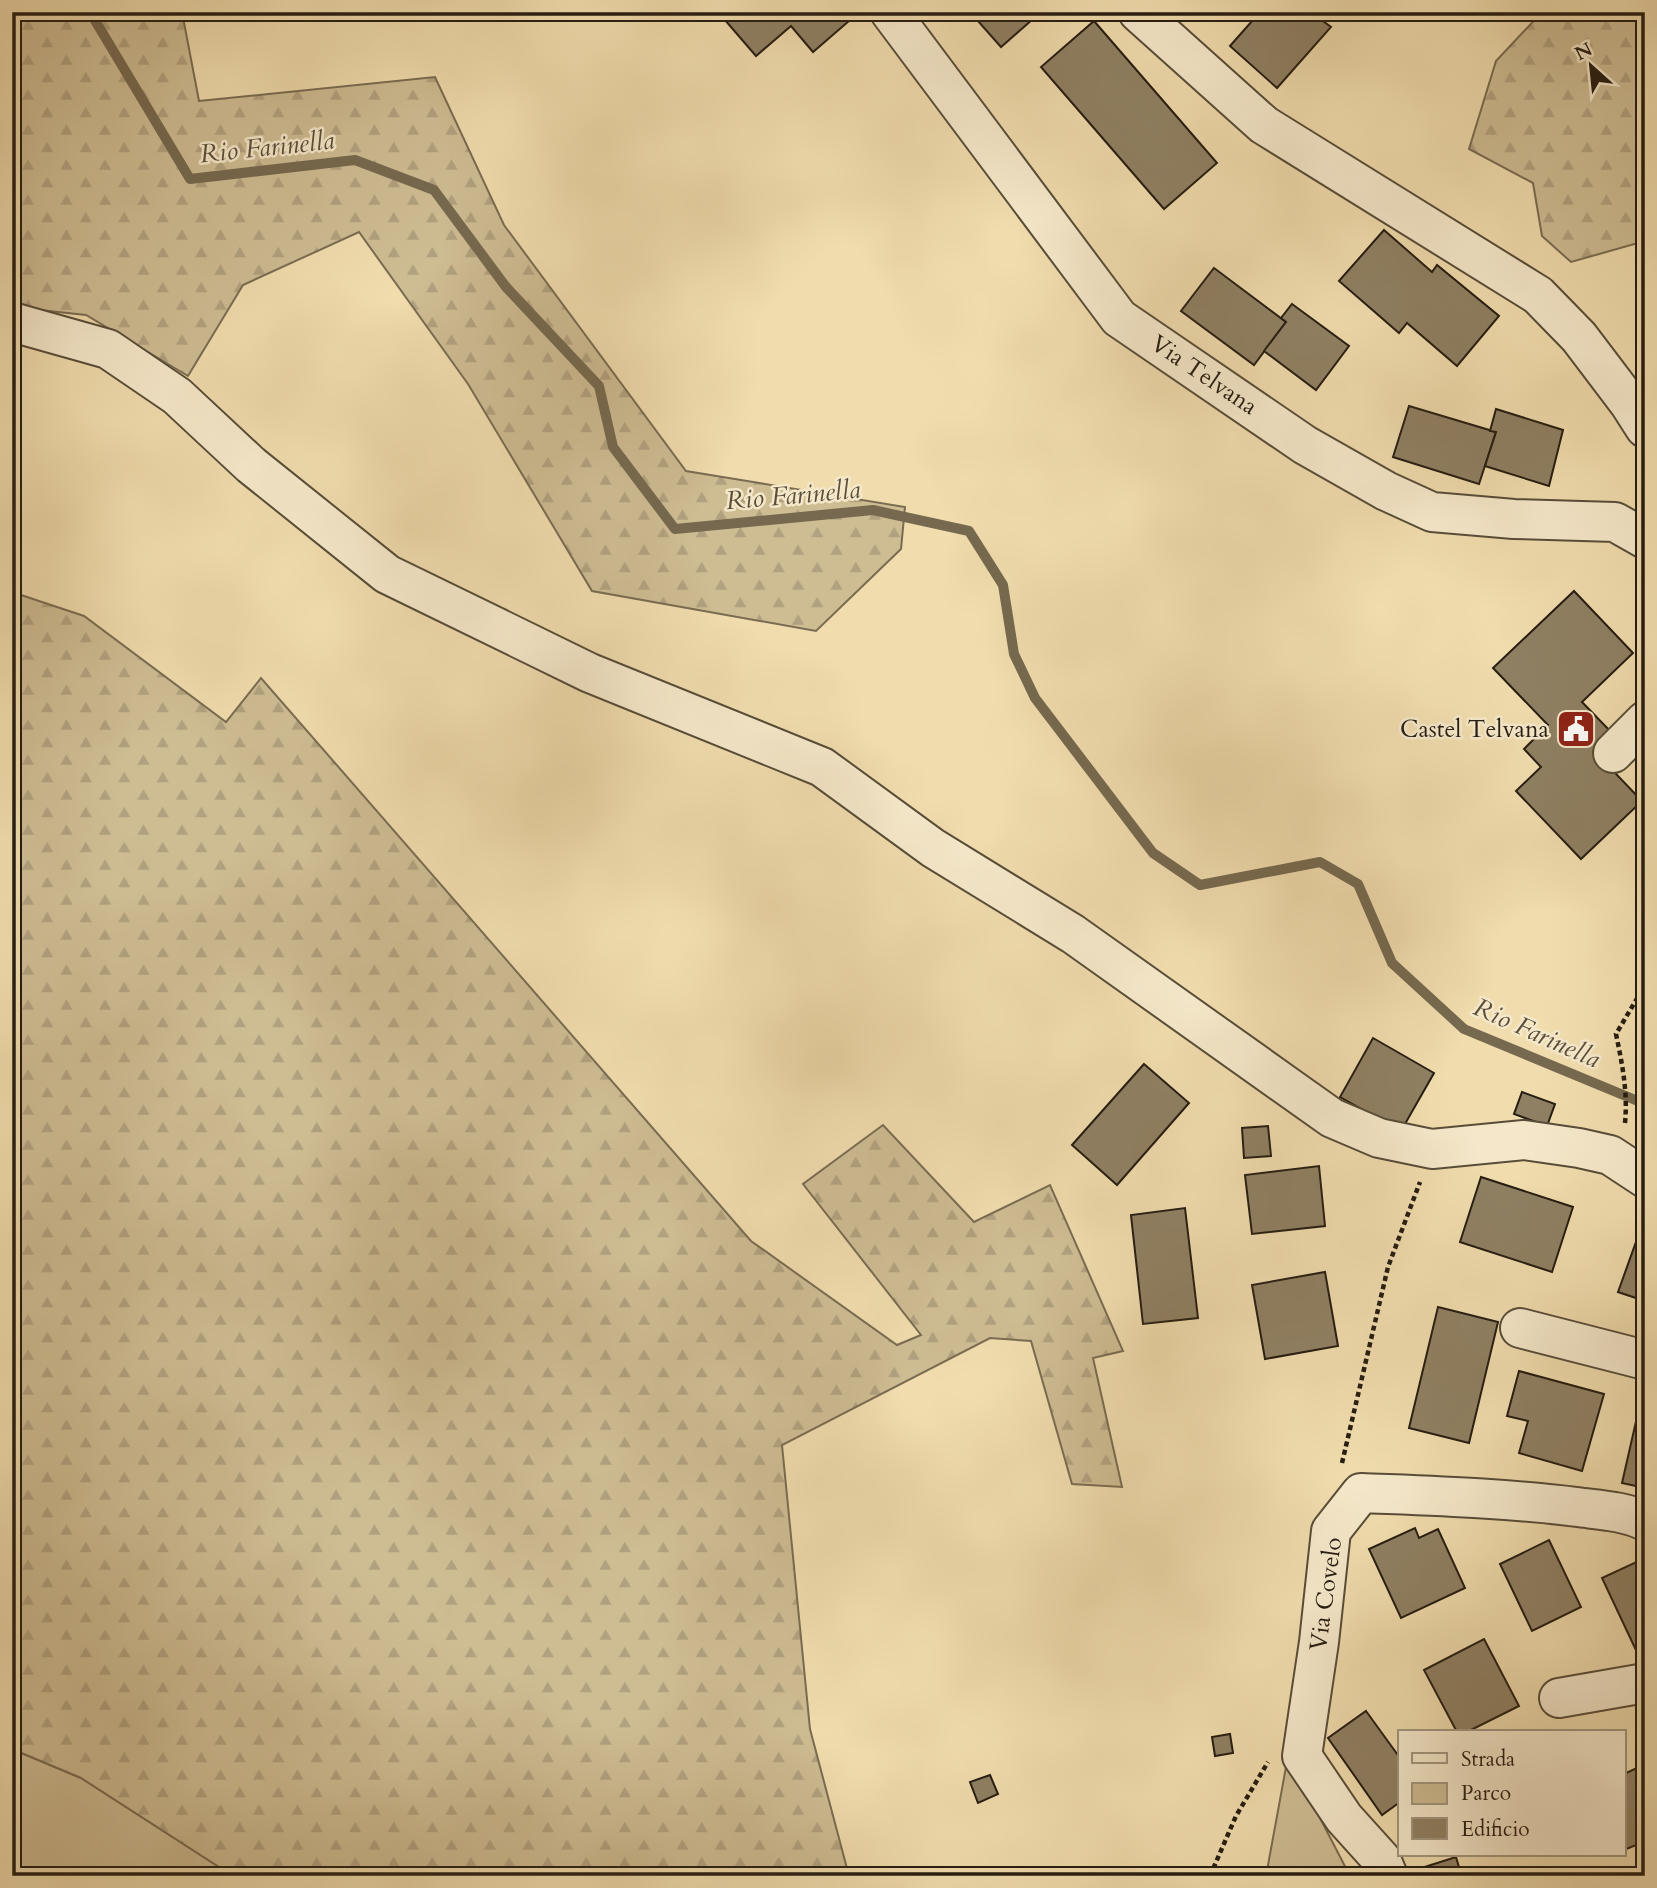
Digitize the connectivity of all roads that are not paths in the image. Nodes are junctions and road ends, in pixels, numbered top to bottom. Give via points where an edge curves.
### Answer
1 (890, 12) edge
2 (1138, 12) edge
3 (12, 322) edge
4 (1633, 383) edge
5 (1645, 428) edge
6 (1645, 539) edge
7 (1645, 721) edge
8 (1612, 753) dead end
9 (1645, 1178) edge
10 (1520, 1328) dead end
11 (1645, 1360) edge
12 (1645, 1521) edge
13 (1645, 1683) edge
14 (1559, 1698) dead end
15 (1388, 1876) edge

1 - 6 street, Via Telvana via 1119,318 1305,445 1432,512 1615,522
2 - 4 street via 1264,125 1538,295
3 - 9 street via 108,349 177,396 251,465 387,574 590,673 822,767 933,848 1073,934 1332,1118 1379,1138 1432,1149 1524,1140 1618,1138
4 - 5 street
7 - 8 street
10 - 11 street
12 - 15 street, Via Covelo via 1555,1504 1361,1493 1331,1531 1302,1756 1344,1818 1381,1859
13 - 14 street

